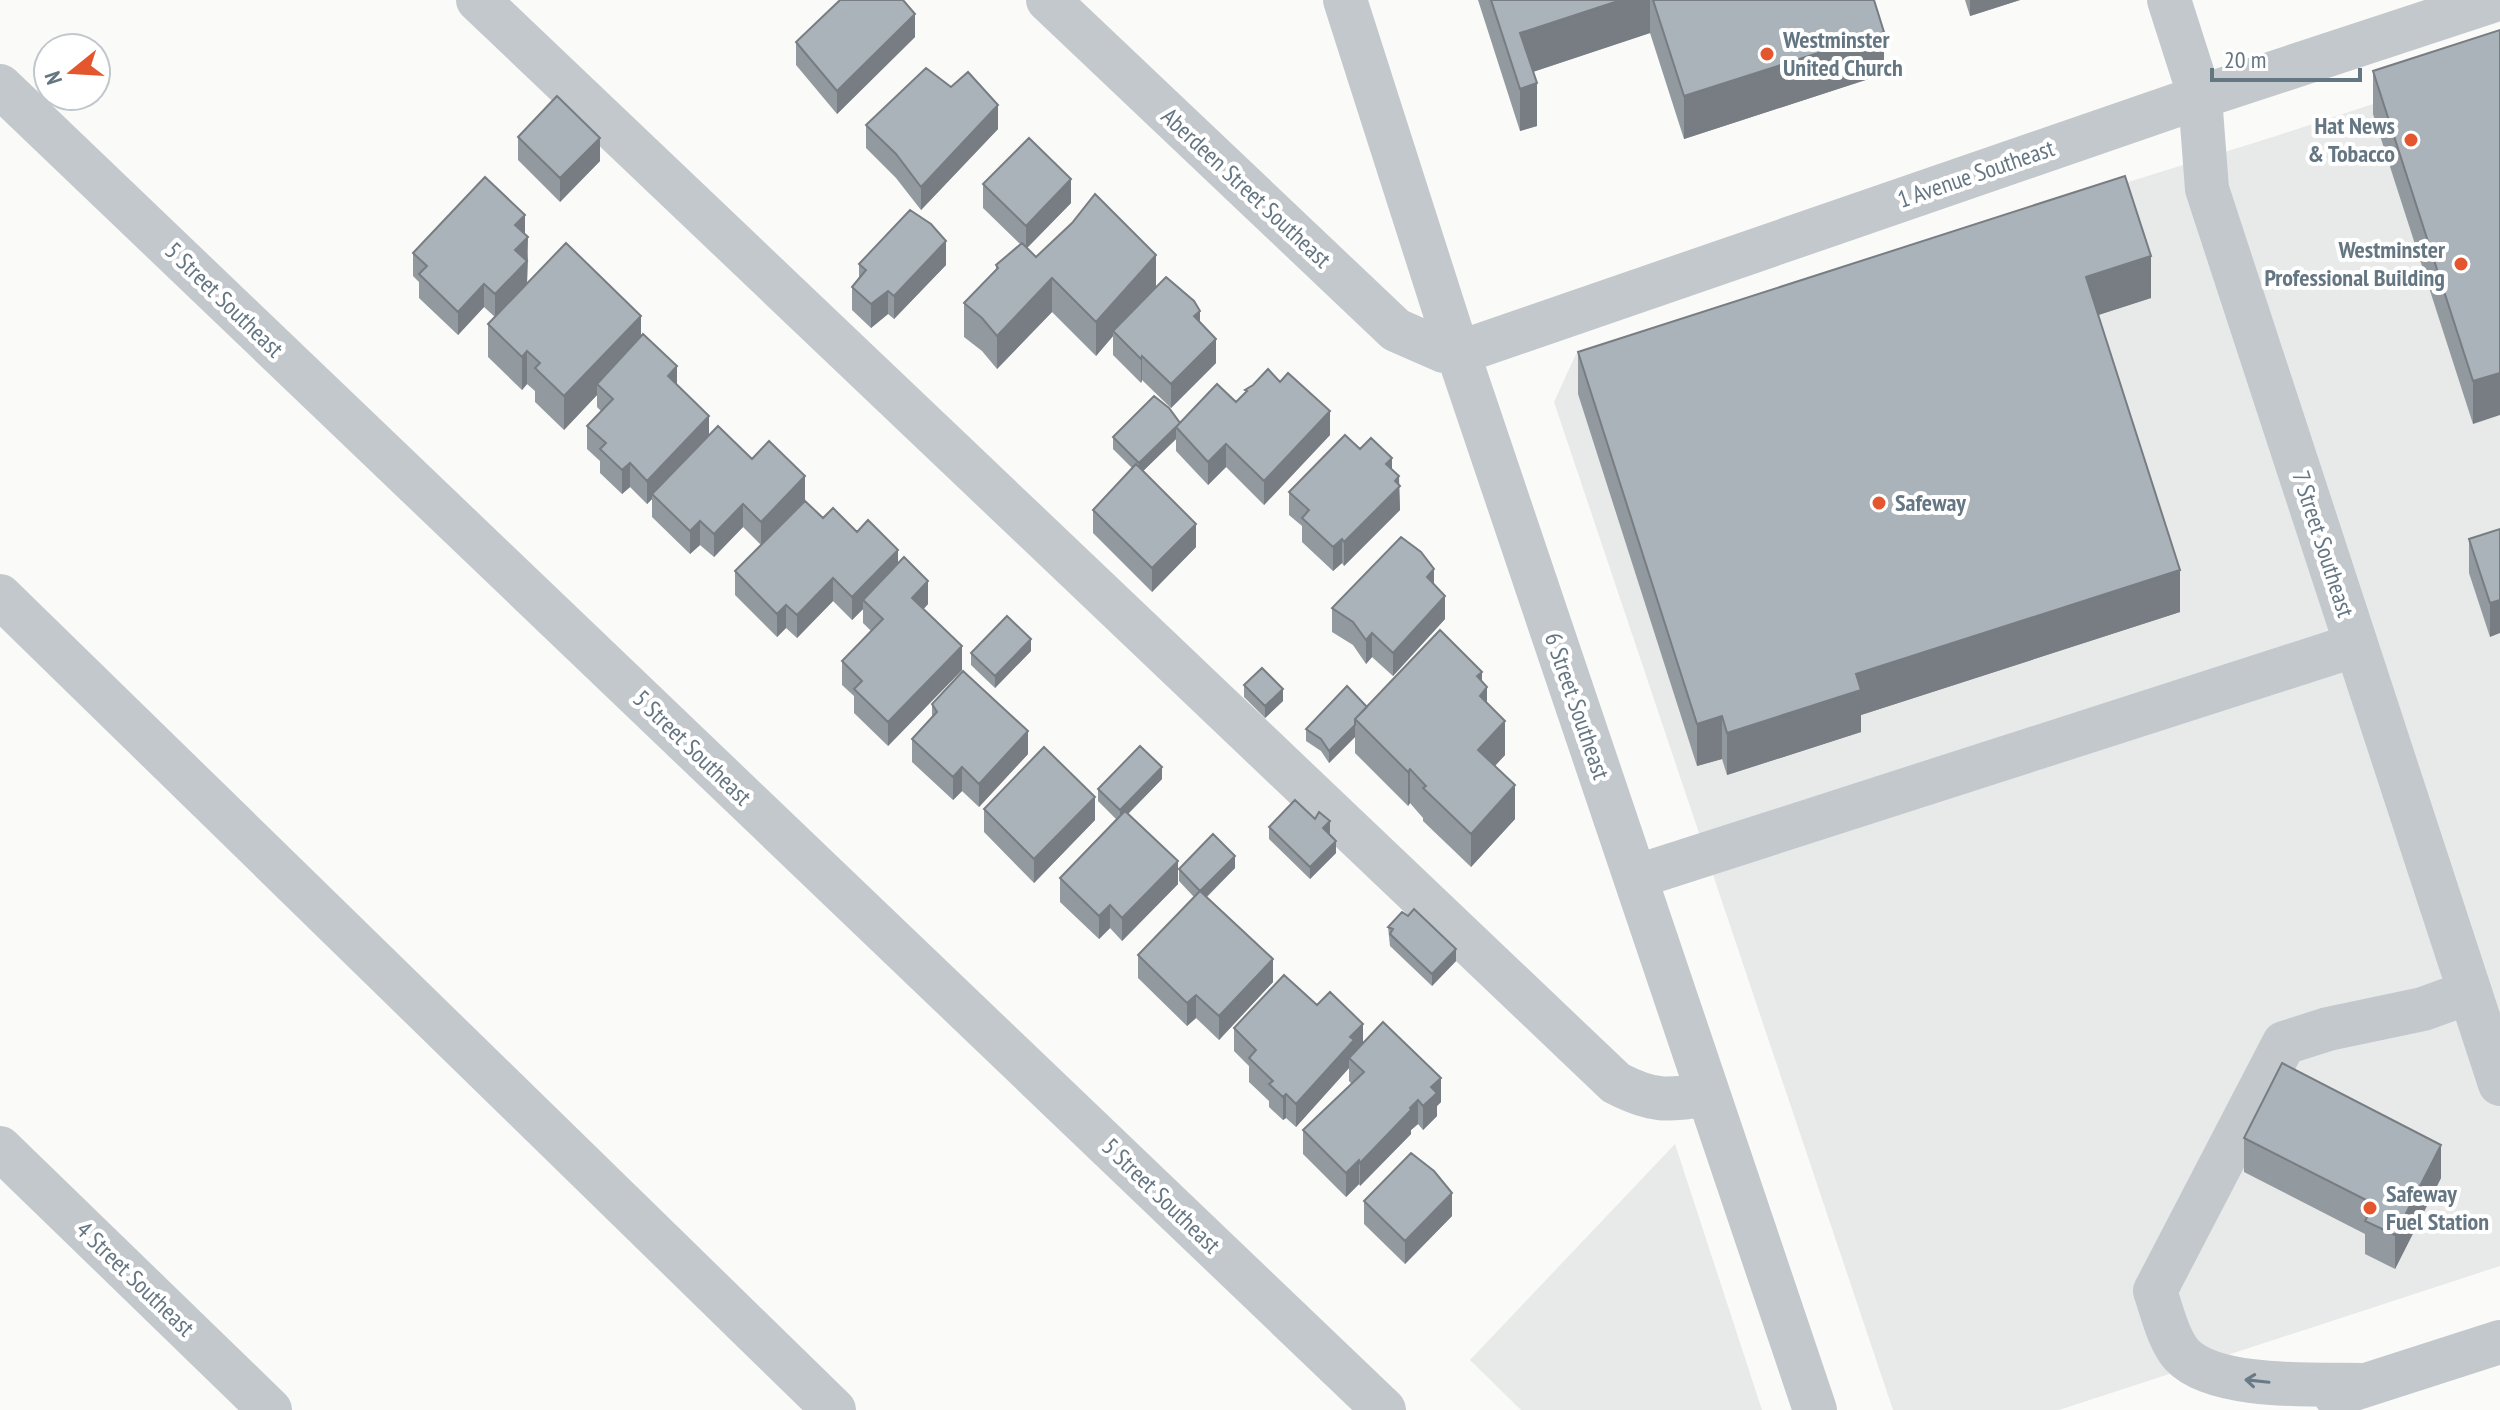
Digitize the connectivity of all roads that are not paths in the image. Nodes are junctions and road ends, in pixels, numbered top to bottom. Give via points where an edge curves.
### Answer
1 (478, 0) edge
2 (1048, 0) edge
3 (1345, 0) edge
4 (2169, 0) edge
5 (2495, 0) edge
6 (0, 86) edge
7 (2200, 97) junction
8 (1458, 353) junction
9 (0, 596) edge
10 (2356, 645) junction
11 (1635, 877) junction
12 (2470, 992) junction
13 (2500, 1084) edge
14 (1707, 1094) junction
15 (0, 1148) edge
16 (2500, 1342) edge
17 (2363, 1385) junction
18 (270, 1410) edge
19 (834, 1410) edge
20 (1384, 1410) edge
21 (1815, 1410) edge
22 (2289, 1410) edge

1 - 14 street via 1616,1083 1661,1100
2 - 8 street, Aberdeen Street Southeast via 1396,330
3 - 8 street, 6 Street Southeast
4 - 7 street, 7 Street Southeast
5 - 7 street, 1 Avenue Southeast
6 - 20 street, 5 Street Southeast
7 - 8 street, 1 Avenue Southeast
7 - 10 street, 7 Street Southeast via 2207,189
8 - 11 street, 6 Street Southeast
9 - 19 street
10 - 11 street
10 - 12 street, 7 Street Southeast
11 - 14 street, 6 Street Southeast
12 - 13 street, 7 Street Southeast
17 -> 12 street via 2252,1382 2203,1369 2182,1355 2155,1291 2284,1043
14 - 21 street, 6 Street Southeast
15 - 18 street, 4 Street Southeast
16 - 17 street
17 - 22 street

